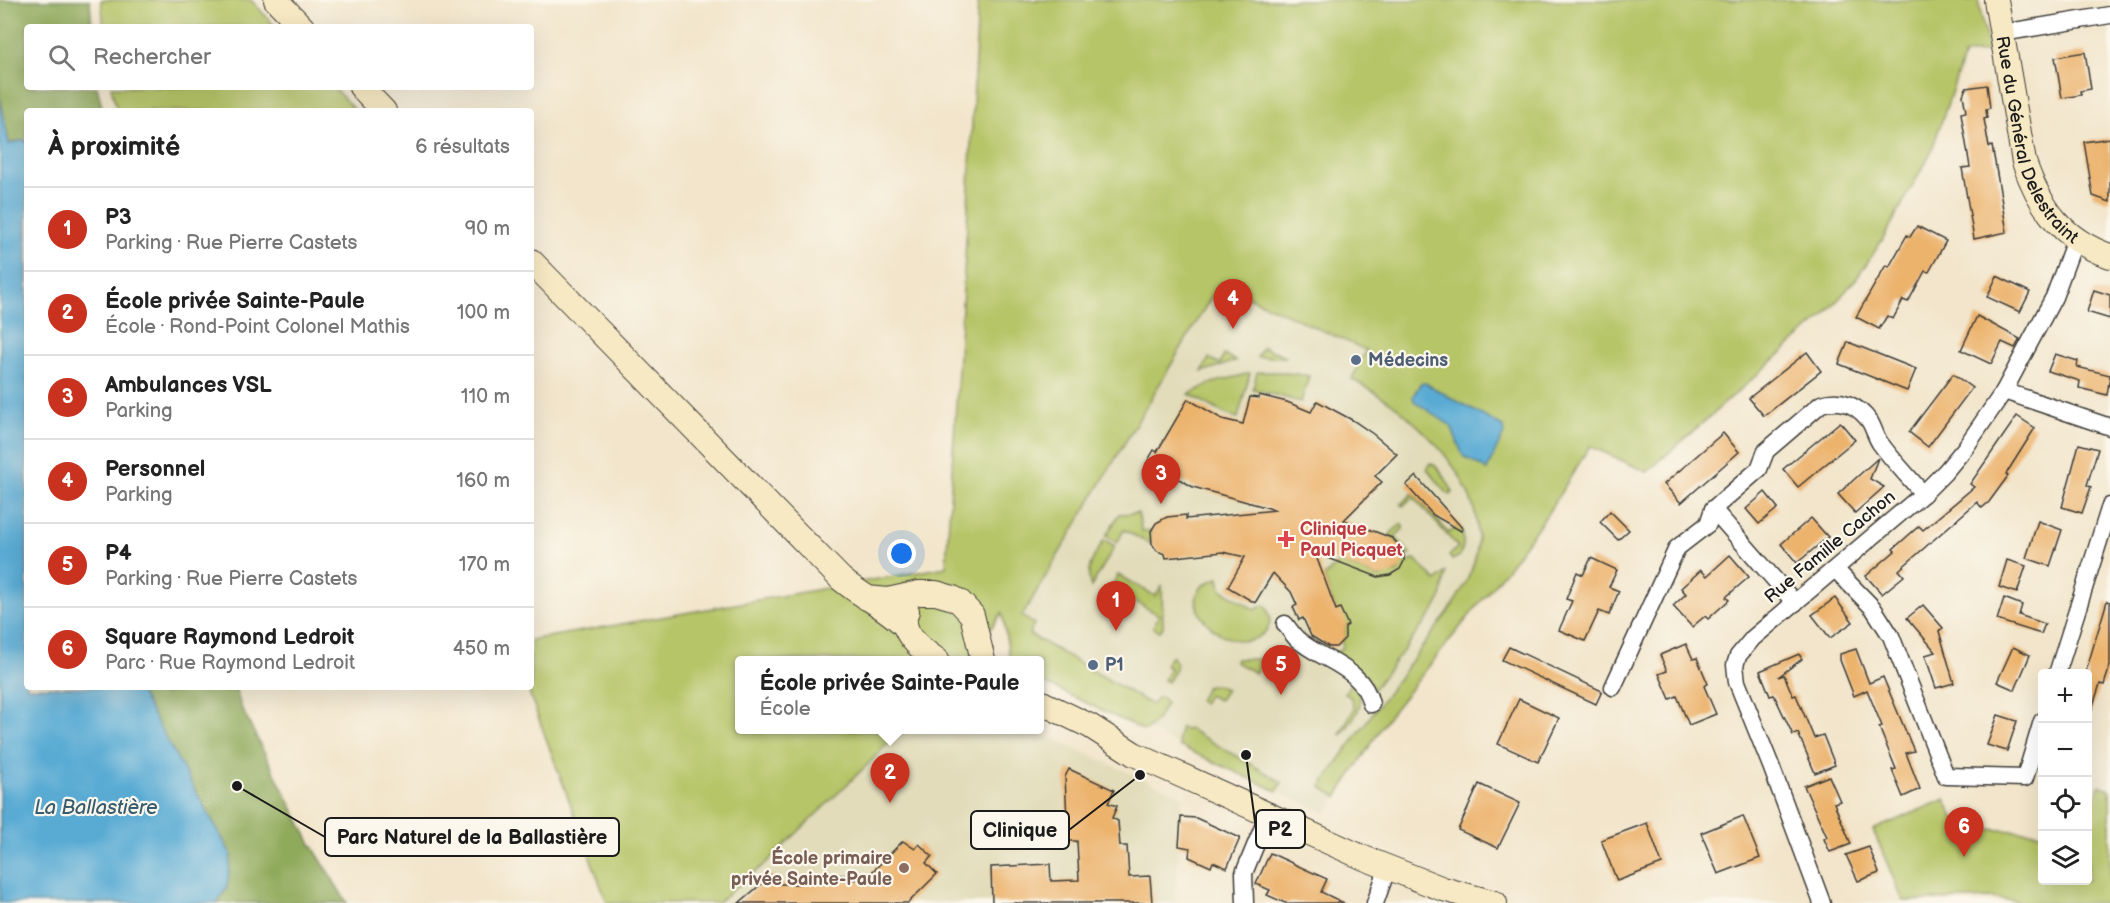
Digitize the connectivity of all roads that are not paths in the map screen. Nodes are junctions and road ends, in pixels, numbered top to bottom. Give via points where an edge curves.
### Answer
1 (276, 0) edge
2 (1996, 0) edge
3 (2110, 15) edge
4 (299, 24) edge
5 (2001, 33) junction
6 (364, 90) edge
7 (381, 108) edge
8 (2075, 240) junction
9 (2110, 256) edge
10 (534, 264) edge
11 (2004, 391) junction
12 (2110, 427) edge
13 (1923, 494) junction
14 (2110, 506) edge
15 (1713, 509) junction
16 (1835, 569) junction
17 (865, 598) junction
18 (1795, 603) junction
19 (1285, 624) dead end
20 (904, 625) junction
21 (979, 651) edge
22 (931, 656) edge
23 (2059, 669) edge
24 (1612, 687) dead end
25 (1044, 704) edge
26 (1371, 704) dead end
27 (1044, 721) edge
28 (2042, 723) edge
29 (1134, 754) junction
30 (1268, 815) junction
31 (1388, 867) junction
32 (1245, 903) edge
33 (1375, 903) edge
34 (1495, 903) edge
35 (1822, 903) edge

1 - 4 street
2 - 5 street, Rue du Général Delestraint
3 - 5 street
5 - 8 street, Rue du Général Delestraint via 2024,162 2033,188 2044,208
6 - 7 street
8 - 9 street, Rue du Général Delestraint
8 - 11 street, Rue Famille Cachon via 2054,297
10 - 17 street via 833,571
11 - 12 street
11 - 13 street, Rue Famille Cachon via 1965,448
13 - 15 street via 1879,441 1861,412 1848,403 1832,400 1821,404 1766,451 1759,469
13 - 16 street, Rue Famille Cachon
14 - 23 street
15 - 18 street
15 - 24 street via 1708,524 1677,548
16 - 18 street, Rue Famille Cachon
16 - 28 street via 1873,608 1891,636 1946,776 2025,778
17 - 20 street
17 - 21 street via 888,600 919,593 945,594 972,615
18 - 35 street, Rue Famille Cachon via 1742,649 1735,674
19 - 26 street via 1297,639 1356,676
20 - 21 street via 909,608 939,604 960,615
20 - 22 street
25 - 29 street via 1090,726
27 - 29 street via 1080,740
29 - 30 street
30 - 31 street
30 - 32 street via 1244,873
31 - 33 street
31 - 34 street via 1443,889

